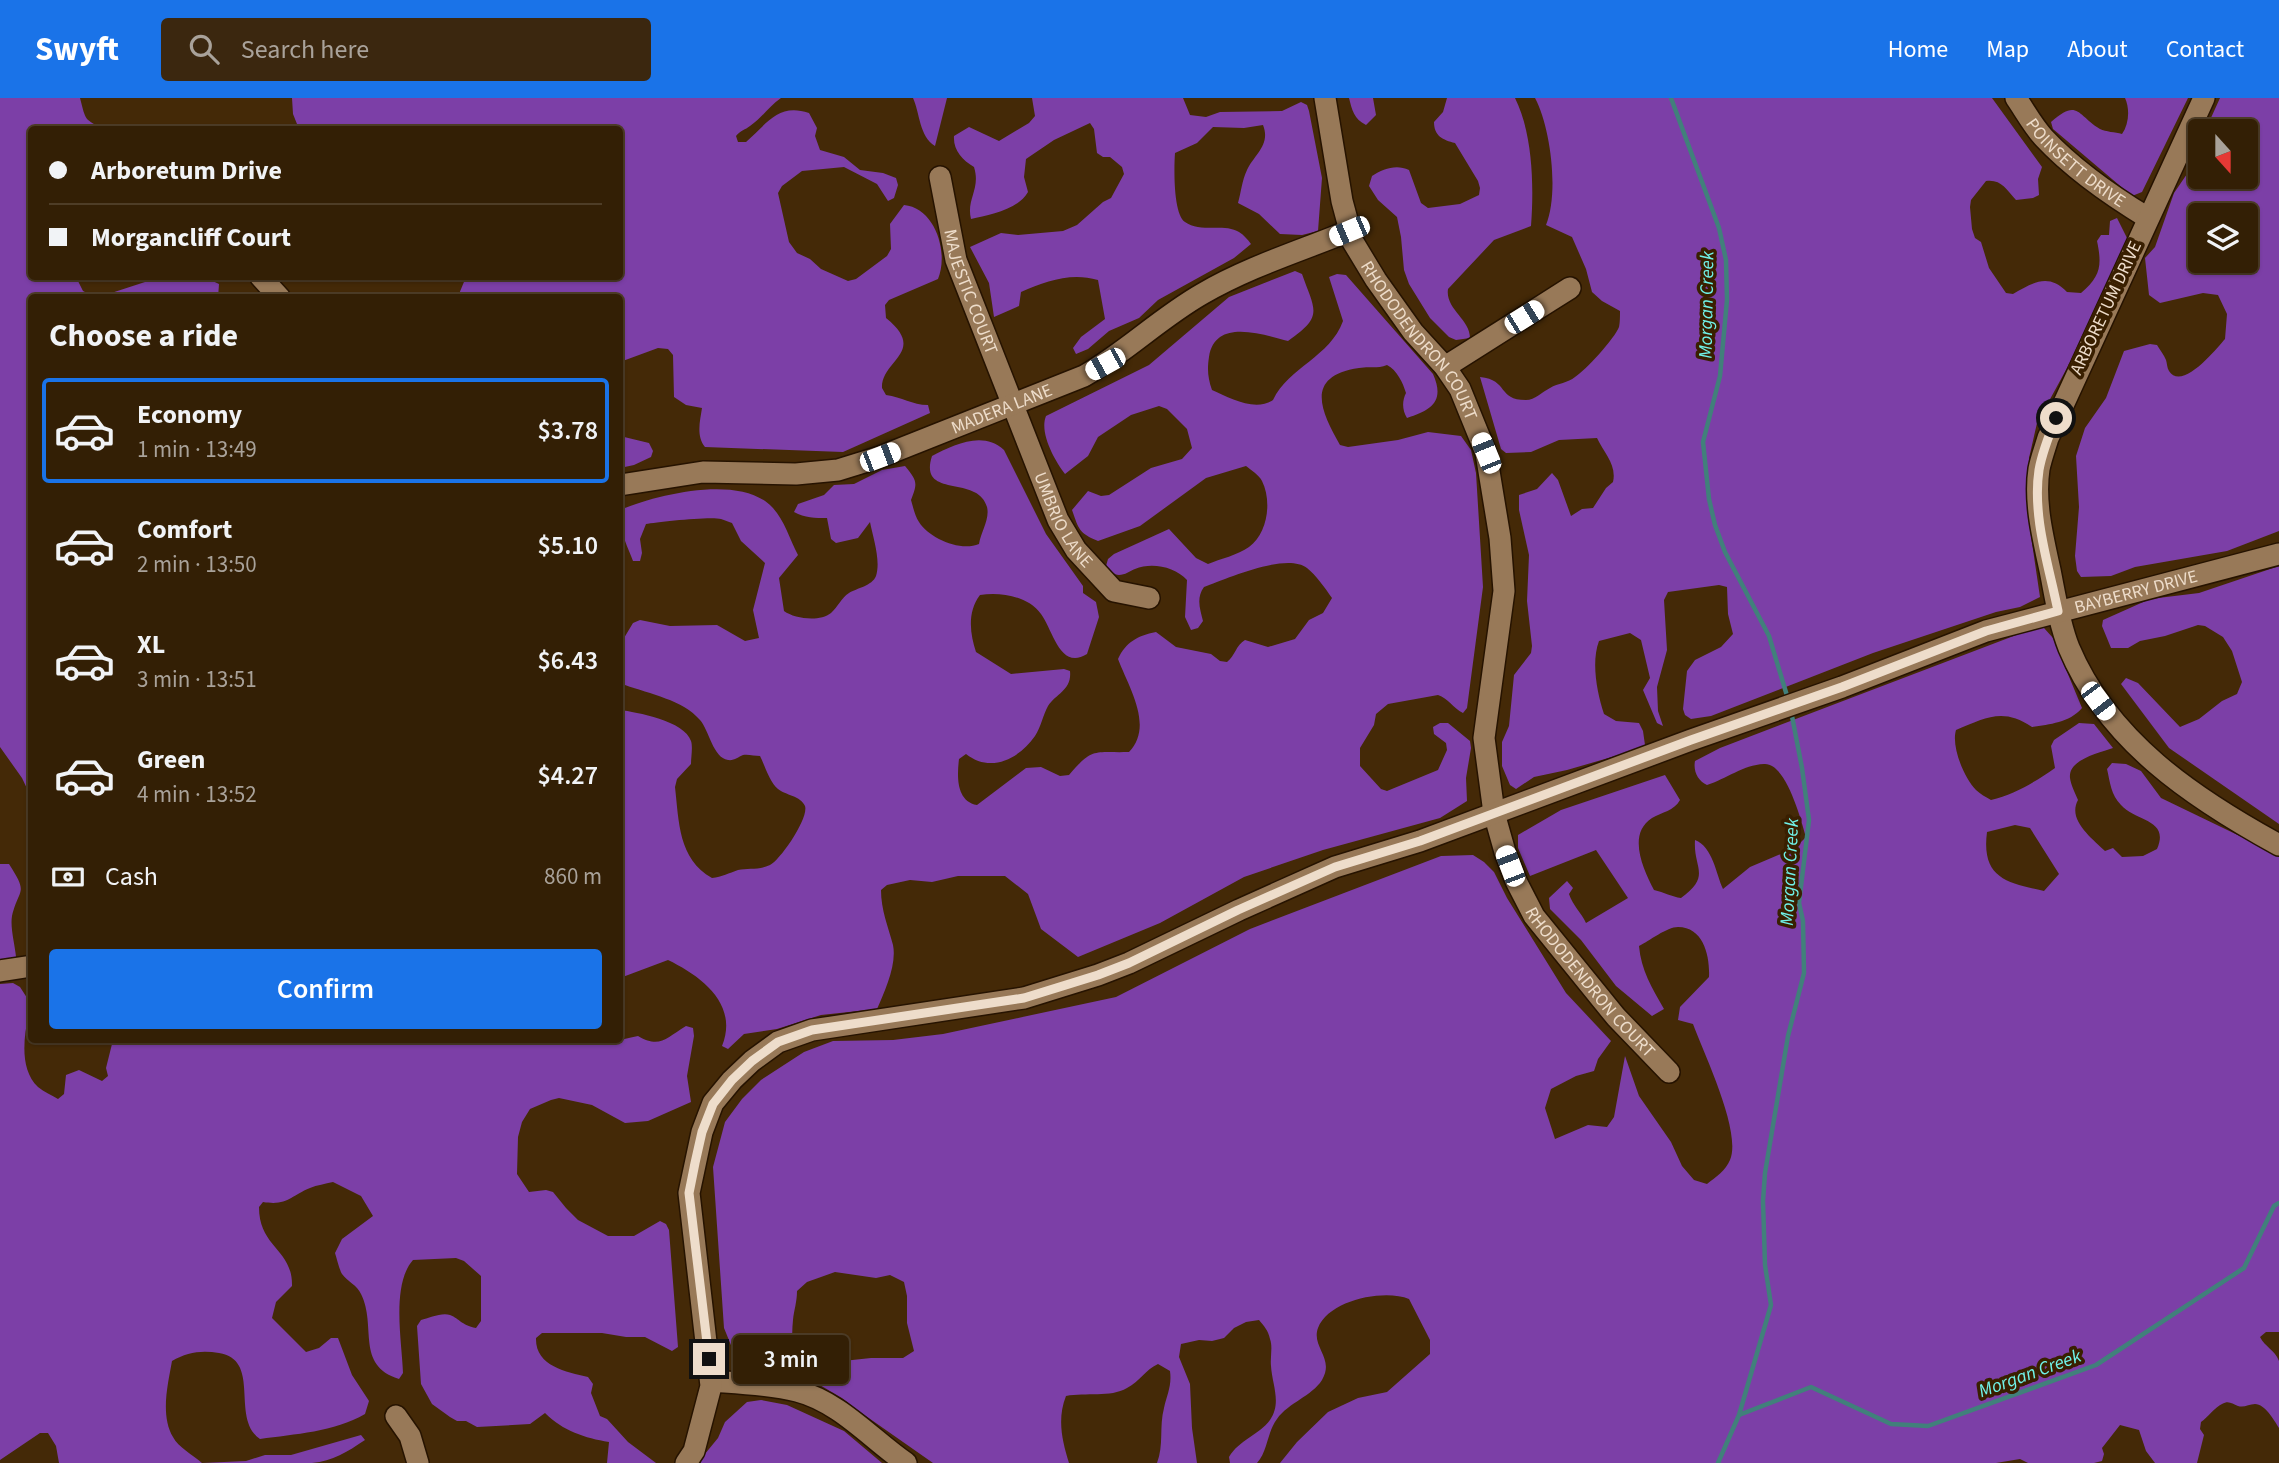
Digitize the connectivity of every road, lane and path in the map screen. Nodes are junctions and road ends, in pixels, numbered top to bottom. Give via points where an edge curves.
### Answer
1 (1325, 98) edge
2 (2015, 98) edge
3 (2204, 98) edge
4 (940, 177) dead end
5 (2148, 218) junction
6 (1349, 231) junction
7 (263, 280) edge
8 (1570, 288) dead end
9 (276, 294) edge
10 (1445, 367) junction
11 (1013, 404) junction
12 (623, 485) edge
13 (2279, 554) edge
14 (1149, 598) dead end
15 (2058, 611) junction
16 (1494, 813) junction
17 (2279, 845) edge
18 (28, 967) edge
19 (0, 971) edge
20 (1669, 1072) dead end
21 (711, 1381) junction
22 (396, 1416) dead end
23 (418, 1463) edge
24 (686, 1463) edge
25 (906, 1463) edge

1 - 6 street, RHODODENDRON COURT
2 - 5 street, POINSETT DRIVE via 2043,136 2073,165
3 - 5 street, ARBORETUM DRIVE
4 - 11 street, MAJESTIC COURT via 957,260
5 - 15 street, ARBORETUM DRIVE via 2048,438 2039,470 2042,531
6 - 10 street, RHODODENDRON COURT via 1376,280
6 - 11 street, MADERA LANE via 1228,280 1105,364
7 - 9 street
8 - 10 street
10 - 16 street, RHODODENDRON COURT via 1460,389 1486,453 1500,538 1504,591 1485,738
11 - 12 street, MADERA LANE via 838,470 772,475 703,472
11 - 14 street, UMBRIO LANE via 1058,520 1076,550 1114,591
13 - 15 street, BAYBERRY DRIVE
15 - 16 street, BAYBERRY DRIVE via 1986,631
15 - 17 street, ARBORETUM DRIVE via 2069,647 2098,701 2119,728 2185,787
16 - 20 street, RHODODENDRON COURT via 1516,881 1534,916 1616,1017
16 - 21 street, BAYBERRY DRIVE via 1335,867 1098,975 1024,998 812,1030 778,1042 732,1080 713,1104 689,1193
18 - 19 street
21 - 24 street via 694,1451
21 - 25 street via 799,1391 855,1422
22 - 23 street via 410,1436

